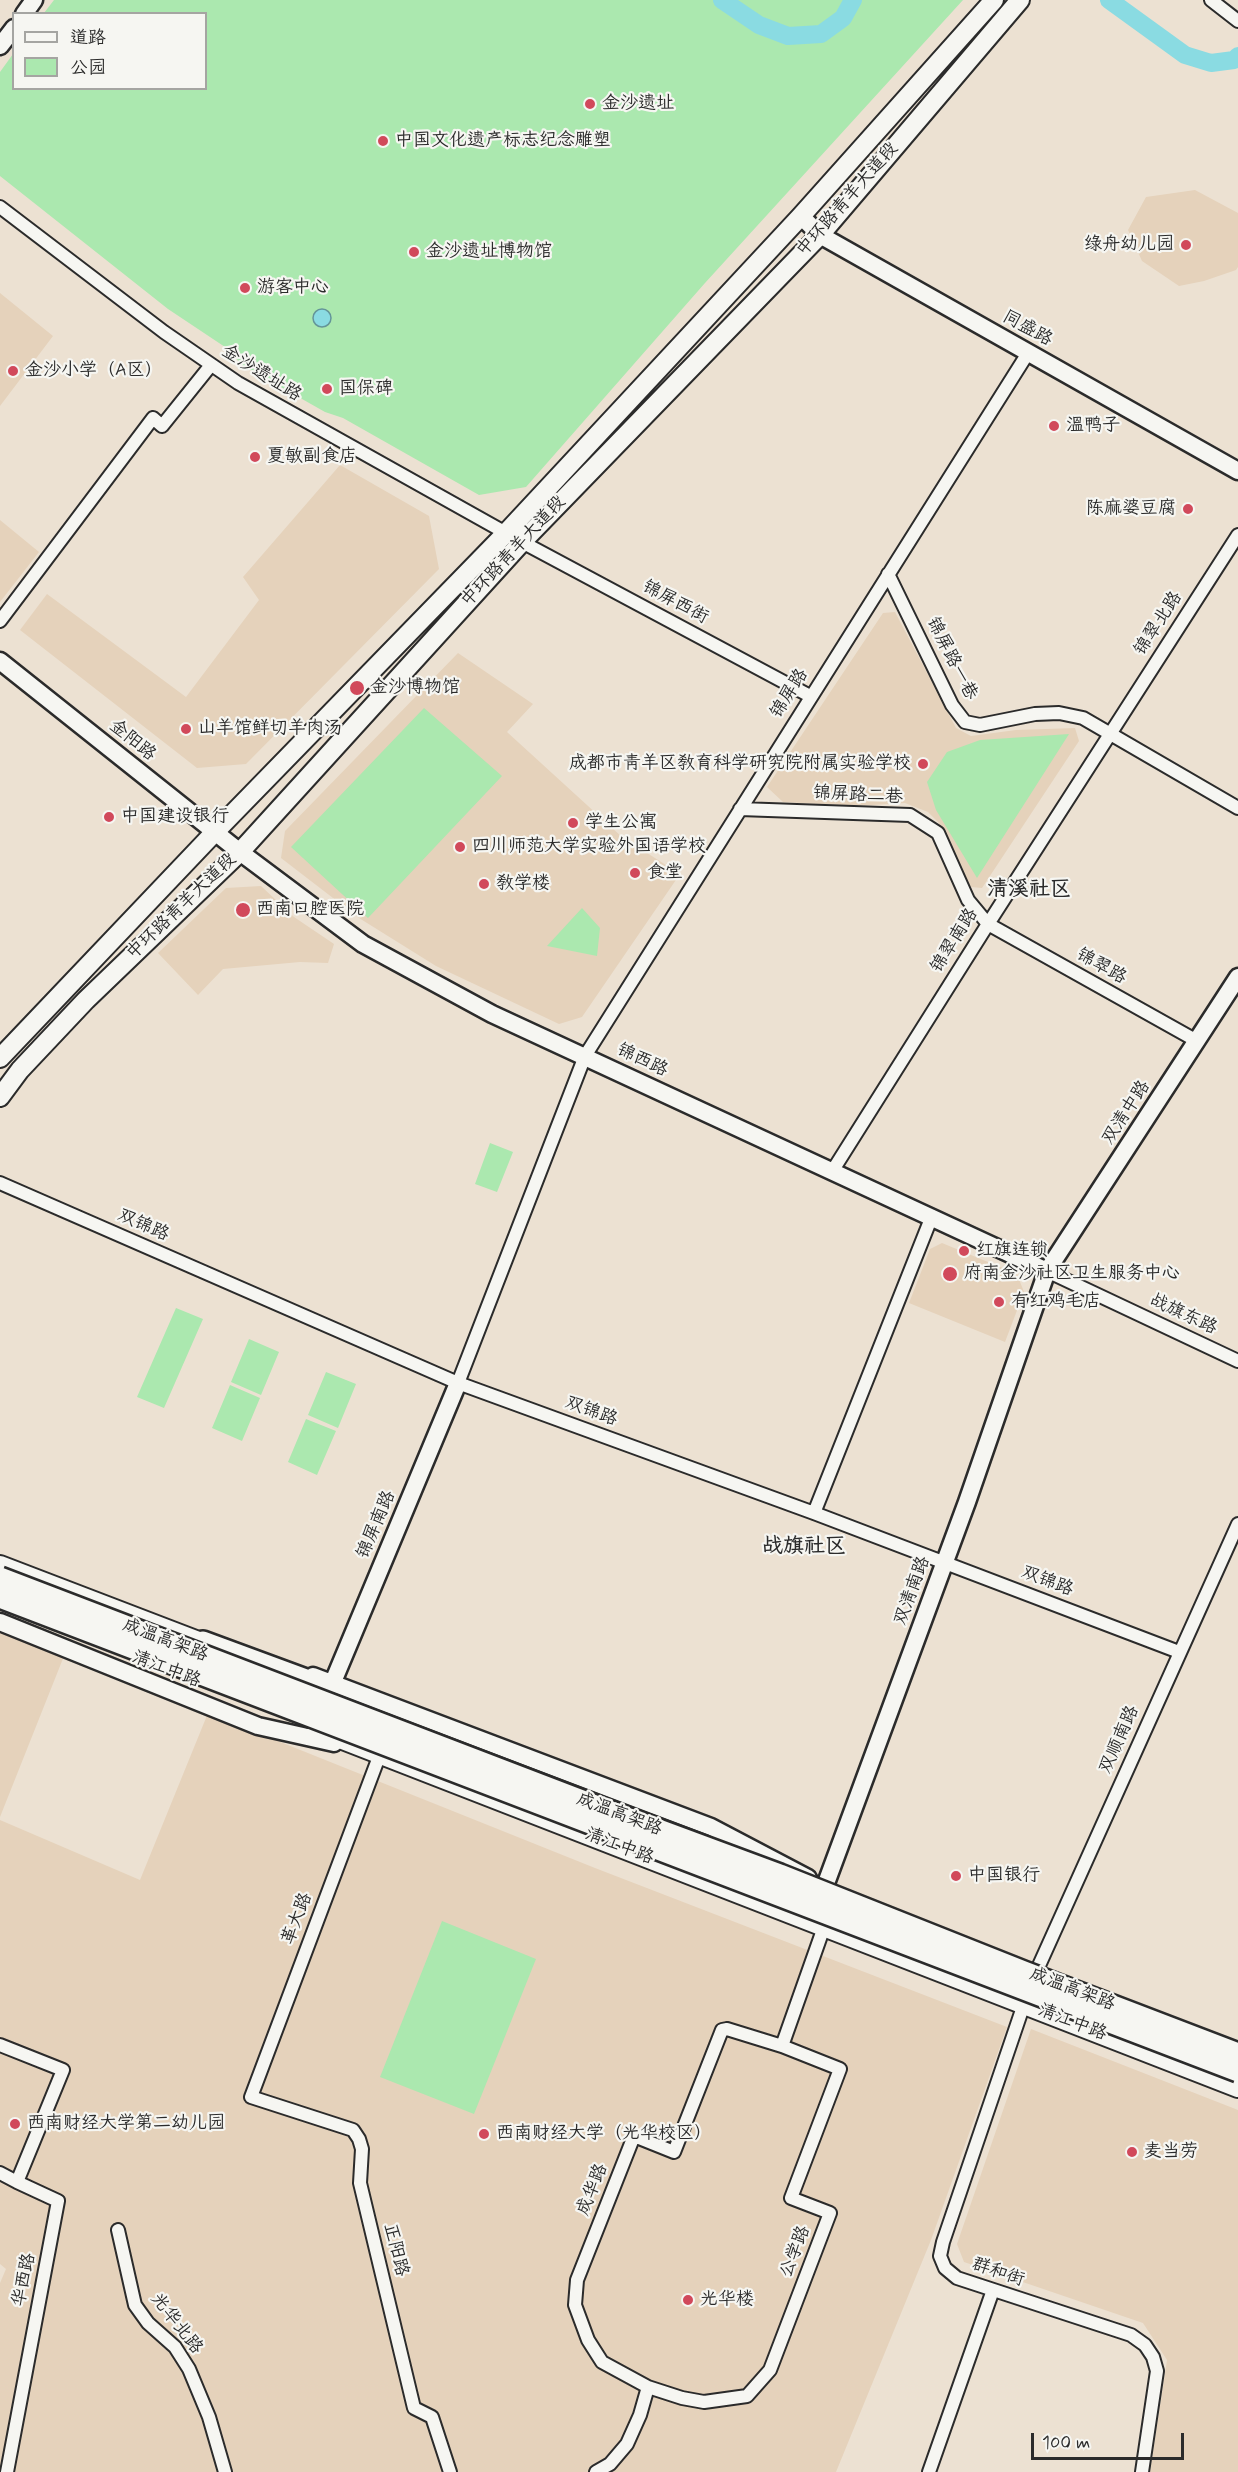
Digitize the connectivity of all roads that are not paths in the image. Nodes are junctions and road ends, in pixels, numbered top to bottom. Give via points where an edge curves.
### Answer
1 (994, 0) edge
2 (1020, 0) edge
3 (1211, 0) edge
4 (1237, 20) edge
5 (12, 31) edge
6 (0, 46) edge
7 (0, 207) edge
8 (801, 216) junction
9 (820, 235) junction
10 (1028, 353) junction
11 (211, 365) junction
12 (1238, 471) edge
13 (506, 533) junction
14 (1238, 535) edge
15 (522, 542) junction
16 (888, 574) junction
17 (0, 621) edge
18 (0, 661) edge
19 (810, 696) junction
20 (1110, 733) junction
21 (1238, 808) edge
22 (740, 809) junction
23 (215, 832) junction
24 (240, 852) junction
25 (988, 924) junction
26 (1238, 977) edge
27 (1197, 1041) junction
28 (585, 1056) junction
29 (0, 1057) edge
30 (20, 1070) junction
31 (0, 1086) edge
32 (0, 1097) edge
33 (833, 1170) junction
34 (0, 1183) edge
35 (932, 1216) junction
36 (1047, 1271) junction
37 (1238, 1361) edge
38 (458, 1383) junction
39 (814, 1512) junction
40 (1238, 1524) edge
41 (944, 1562) junction
42 (0, 1565) edge
43 (0, 1578) edge
44 (0, 1597) edge
45 (0, 1606) edge
46 (0, 1622) edge
47 (203, 1642) junction
48 (1179, 1652) junction
49 (329, 1685) junction
50 (380, 1750) junction
51 (780, 1875) junction
52 (825, 1886) junction
53 (824, 1927) junction
54 (1037, 1970) junction
55 (999, 1979) junction
56 (1024, 2004) junction
57 (0, 2045) edge
58 (782, 2046) junction
59 (1238, 2052) edge
60 (1238, 2071) edge
61 (1238, 2087) edge
62 (251, 2097) joint
63 (0, 2173) edge
64 (17, 2182) junction
65 (118, 2230) dead end
66 (993, 2290) junction
67 (648, 2387) junction
68 (7, 2472) edge
69 (225, 2472) edge
70 (450, 2472) edge
71 (596, 2472) edge
72 (929, 2472) edge
73 (1142, 2472) edge

1 - 8 main road, 中环路青羊大道段
2 - 9 main road, 中环路青羊大道段
3 - 4 street
5 - 6 street
7 - 11 street, 金沙遗址路
8 - 9 street, 同盛路
8 - 13 main road, 中环路青羊大道段
9 - 10 street, 同盛路
9 - 15 main road, 中环路青羊大道段
10 - 12 street, 同盛路
10 - 16 street, 锦屏路
11 - 13 street, 金沙遗址路 via 352,449
11 - 17 street via 162,426 153,418
13 - 15 street, 金沙遗址路
13 - 23 main road, 中环路青羊大道段
14 - 20 street, 锦翠北路
15 - 19 street, 锦屏西街
15 - 24 main road, 中环路青羊大道段
16 - 19 street, 锦屏路
16 - 20 street, 锦屏路一巷 via 952,705 965,722 980,725 1059,713 1083,717
18 - 23 street, 金阳路
19 - 22 street, 锦屏路
20 - 21 street
20 - 25 street, 锦翠南路
22 - 25 street, 锦屏路二巷 via 910,815 938,833 968,900
22 - 28 street, 锦屏路
23 - 24 street, 金阳路
23 - 29 main road, 中环路青羊大道段
24 - 28 street, 锦西路 via 363,944 492,1014
24 - 30 main road, 中环路青羊大道段 via 86,1000
25 - 27 street, 锦翠路
25 - 33 street, 锦翠南路
26 - 27 street, 双清中路
27 - 36 street, 双清中路
28 - 33 street, 锦西路
28 - 38 street, 锦屏路
30 - 31 main road
30 - 32 main road, 中环路青羊大道段
33 - 35 street, 锦西路
34 - 38 street, 双锦路
35 - 36 street, 锦西路
35 - 39 street
36 - 37 street, 战旗东路
36 - 41 street, 双清南路
38 - 39 street, 双锦路
38 - 49 street, 锦屏南路
39 - 41 street, 双锦路
40 - 48 street, 双顺南路
41 - 48 street, 双锦路
41 - 52 street, 双清南路
42 - 47 main road, 清江中路
43 - 51 highway, 成温高架路, bridge
44 - 50 highway, 成温高架路, bridge
45 - 50 main road, 清江中路
45 - 50 highway, bridge via 252,1707
46 - 50 street via 258,1726
47 - 49 highway
47 - 52 main road, 清江中路 via 328,1697
48 - 54 street, 双顺南路
49 - 51 highway, bridge via 640,1809
49 - 52 street, 清江中路 via 711,1827
50 - 53 main road, 清江中路
50 - 55 highway, 成温高架路, bridge
50 - 62 street, 革大路
51 - 59 highway, 成温高架路, bridge
52 - 53 street, 双清南路
52 - 54 main road, 清江中路
53 - 56 main road, 清江中路
53 - 58 street
54 - 59 main road, 清江中路
55 - 60 highway, 成温高架路, bridge
55 - 61 highway, bridge via 1050,2012
56 - 61 main road, 清江中路
56 - 66 street, 群和街 via 940,2256 945,2268 957,2278
57 - 64 street via 63,2070
58 - 67 street, 成华路 via 722,2030 674,2152 633,2136 577,2280 575,2305 588,2340 602,2362
58 - 67 street, 公学路 via 840,2069 791,2198 830,2213 770,2370 747,2396 704,2402
62 - 70 street, 正阳路 via 352,2130 359,2139 360,2183 414,2408 432,2417
63 - 64 street
64 - 68 street, 华西路 via 58,2201
65 - 69 street, 光华北路 via 135,2305 175,2347 189,2369 209,2417
66 - 72 street
66 - 73 street, 群和街 via 1131,2335 1145,2345 1157,2371
67 - 71 street via 627,2444 610,2464

